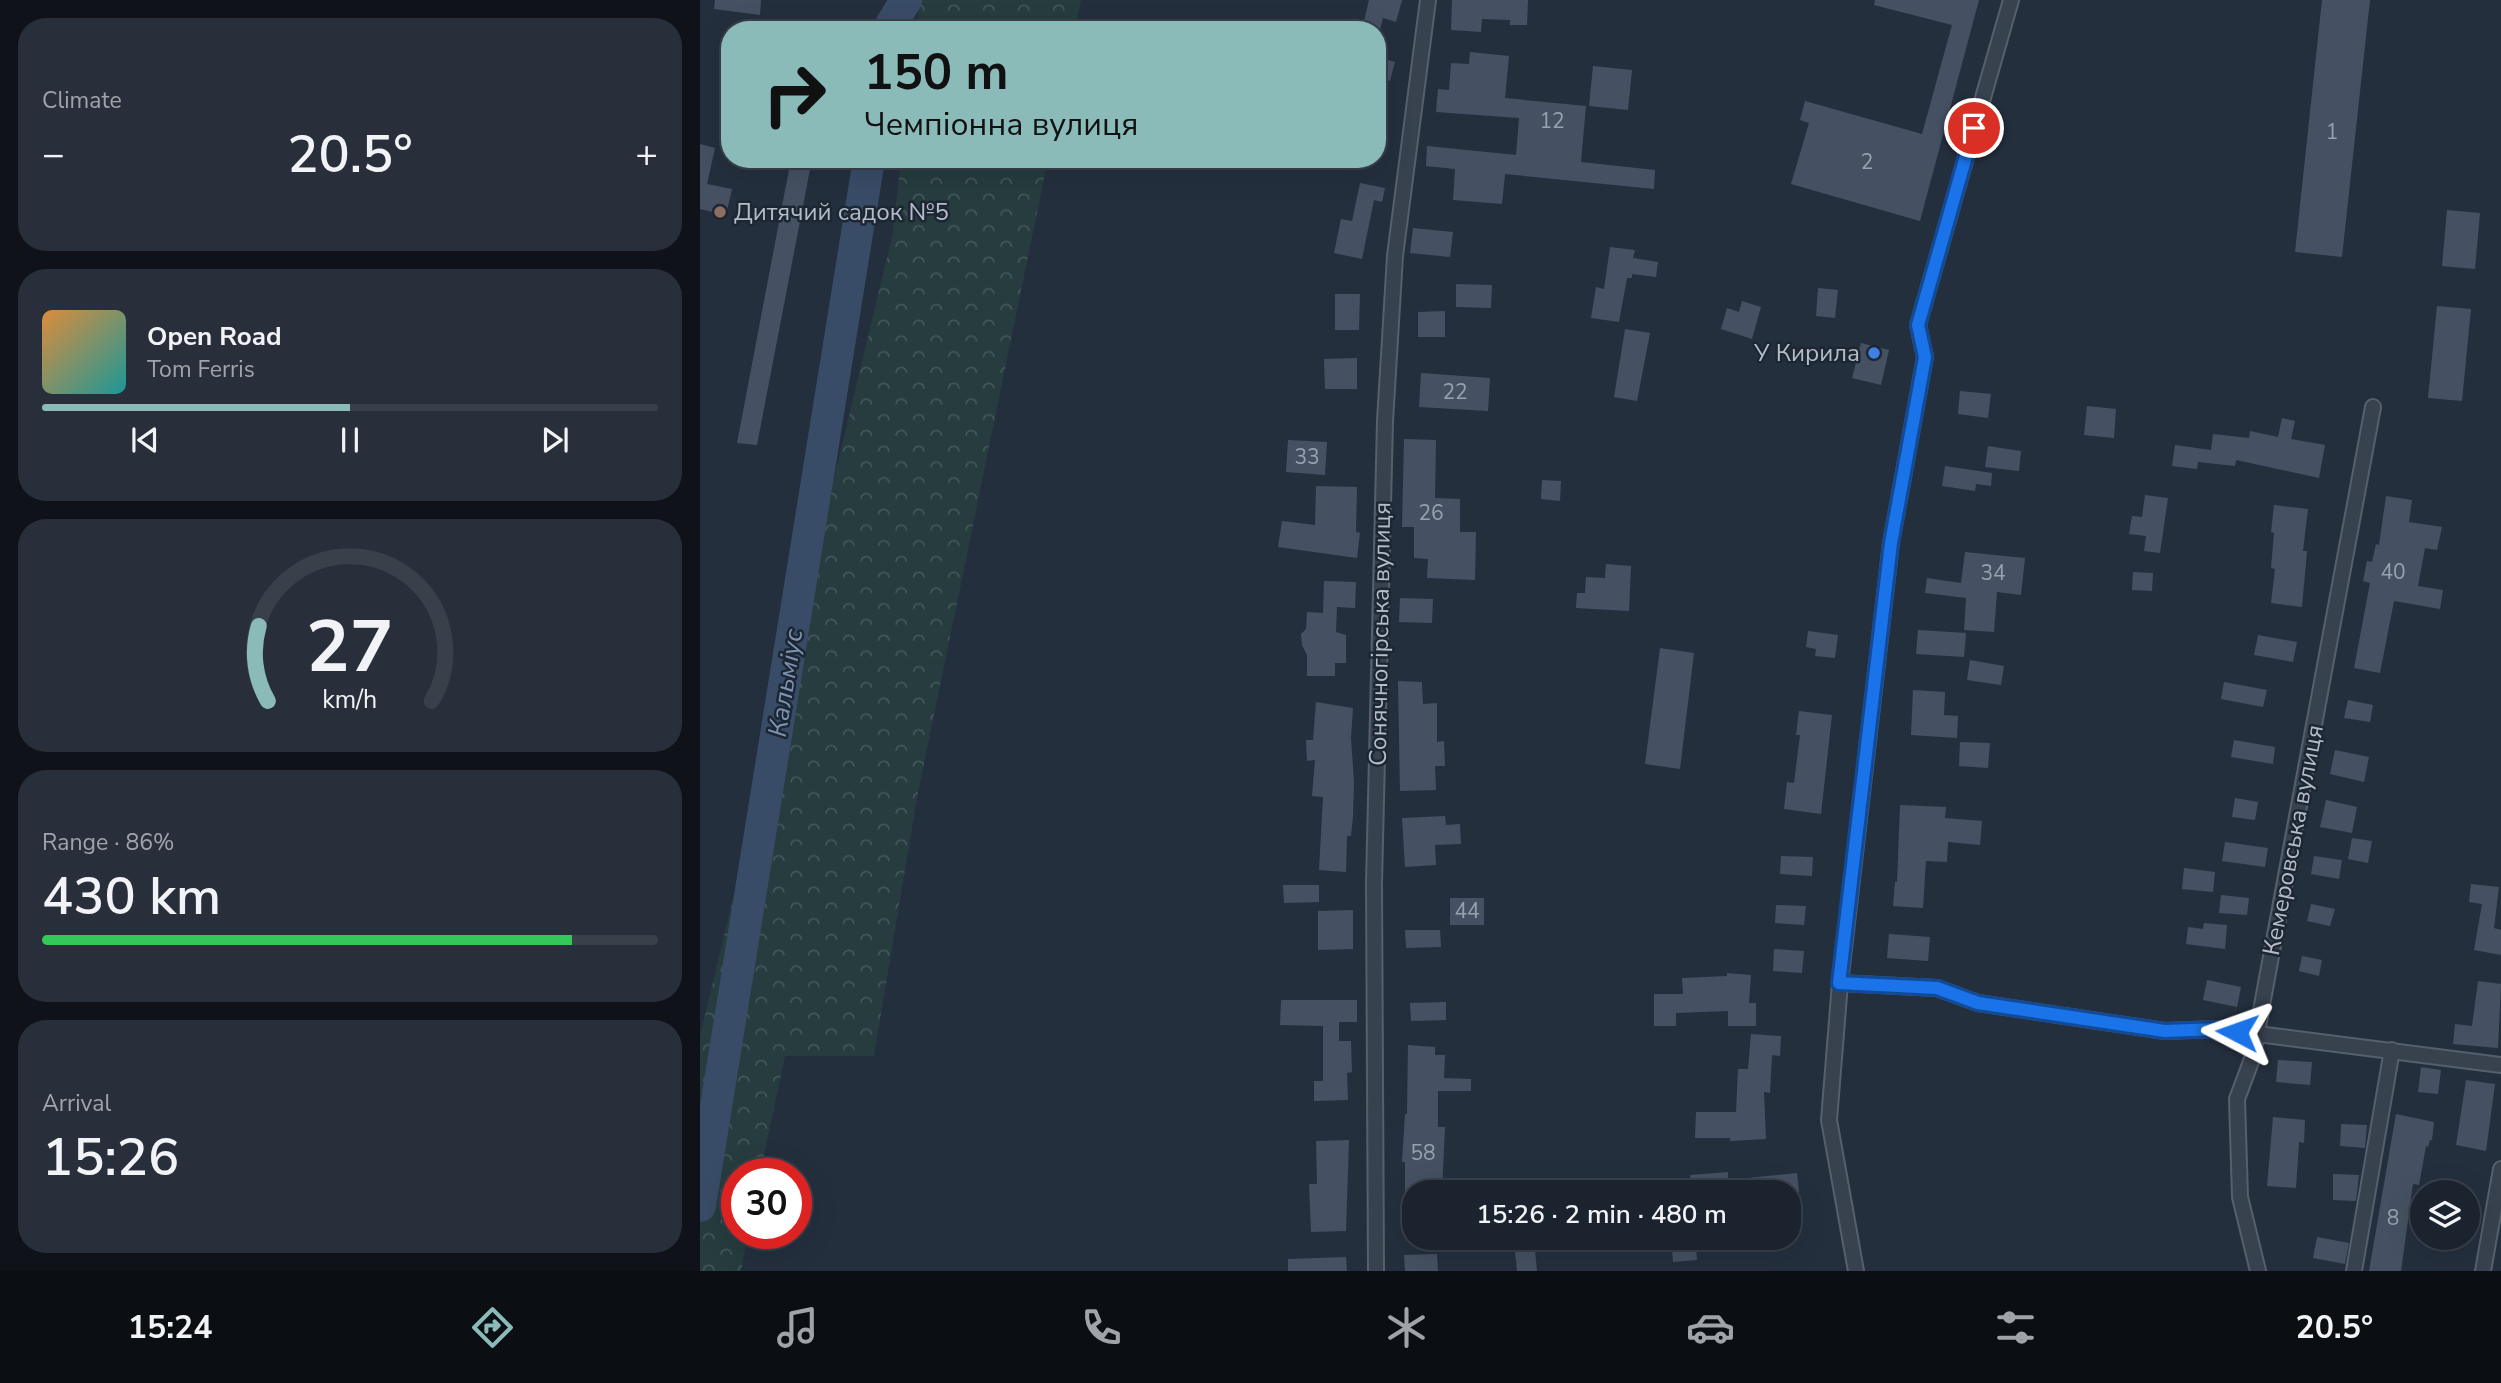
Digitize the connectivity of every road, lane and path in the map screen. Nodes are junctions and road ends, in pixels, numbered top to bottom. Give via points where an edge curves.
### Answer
1 (1428, 0) edge
2 (2011, 0) edge
3 (2373, 407) dead end
4 (1839, 983) junction
5 (2257, 1035) junction
6 (2392, 1050) junction
7 (2501, 1065) edge
8 (2501, 1169) edge
9 (1376, 1271) edge
10 (1856, 1271) edge
11 (2258, 1271) edge
12 (2354, 1271) edge
13 (2483, 1271) edge

1 - 9 street, Сонячногірська вулиця via 1395,256 1385,421 1374,883
2 - 4 street via 1918,325 1925,357 1891,543
3 - 5 street, Кемеровська вулиця
4 - 5 street via 1937,988 1978,1003 2165,1031 2218,1029
4 - 10 street via 1829,1120
5 - 6 street
5 - 11 street, Кемеровська вулиця via 2237,1099 2240,1197
6 - 7 street
6 - 12 street
8 - 13 street

